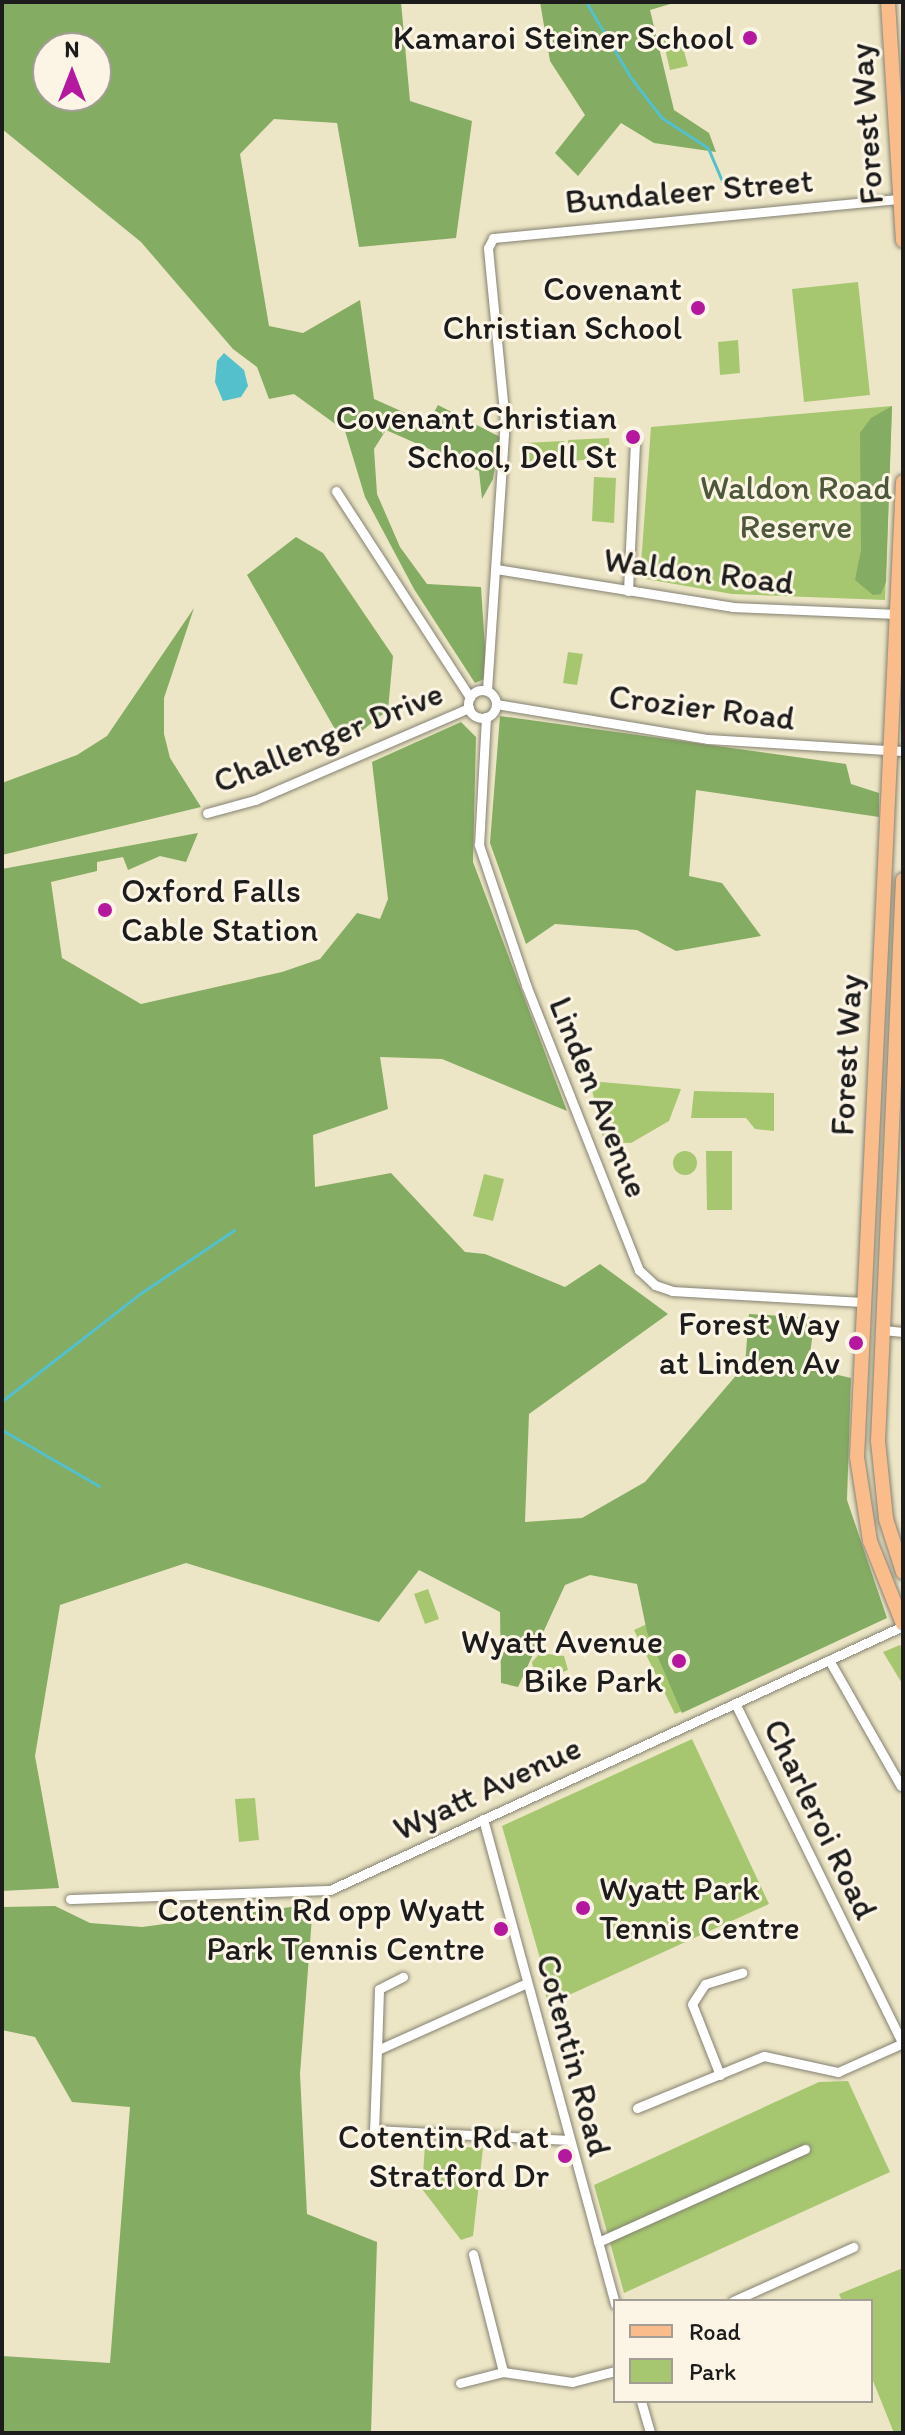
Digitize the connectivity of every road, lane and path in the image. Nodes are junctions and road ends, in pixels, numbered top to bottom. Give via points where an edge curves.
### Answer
1 (888, 2) edge
2 (901, 199) junction
3 (903, 241) edge
4 (635, 440) dead end
5 (903, 482) edge
6 (336, 491) dead end
7 (496, 569) junction
8 (628, 591) junction
9 (897, 614) junction
10 (487, 690) junction
11 (470, 702) junction
12 (496, 704) junction
13 (486, 717) junction
14 (897, 750) edge
15 (207, 813) dead end
16 (903, 880) edge
17 (866, 1240) junction
18 (863, 1302) junction
19 (883, 1330) junction
20 (903, 1332) edge
21 (858, 1407) junction
22 (903, 1572) edge
23 (903, 1625) edge
24 (829, 1660) junction
25 (735, 1703) junction
26 (901, 1786) dead end
27 (483, 1819) junction
28 (70, 1899) dead end
29 (742, 1973) dead end
30 (403, 1977) dead end
31 (527, 1983) junction
32 (903, 2044) edge
33 (377, 2050) junction
34 (720, 2075) junction
35 (637, 2108) dead end
36 (570, 2140) junction
37 (805, 2149) dead end
38 (598, 2242) junction
39 (853, 2247) dead end
40 (473, 2254) dead end
41 (614, 2299) edge
42 (737, 2299) edge
43 (503, 2372) junction
44 (613, 2372) edge
45 (460, 2383) dead end
46 (642, 2403) edge
47 (650, 2433) edge

1 - 2 main road, Forest Way
2 - 3 main road, Forest Way
2 - 7 street, Bundaleer Street via 511,232 493,238 488,248 505,422
4 - 8 street
5 - 9 main road, Forest Way
6 - 11 street
7 - 8 street, Waldon Road
7 - 10 street
8 - 9 street, Waldon Road via 732,607
9 - 14 main road, Forest Way
10 - 11 street, Challenger Drive
10 - 12 street
11 - 13 street
11 - 15 street, Challenger Drive via 255,800
12 - 13 street
12 - 14 street, Crozier Road via 708,739
13 - 18 street, Linden Avenue via 479,845 526,985 639,1270 655,1285 672,1291
14 - 17 main road, Forest Way
16 - 19 main road, Forest Way
17 - 18 main road, Forest Way
17 - 19 main road via 873,1319
18 - 21 main road, Forest Way
19 - 20 street
19 - 21 main road via 869,1344
19 - 22 main road, Forest Way via 879,1464 886,1519
21 - 23 main road, Forest Way via 864,1515 883,1581
23 - 24 street, Wyatt Avenue
24 - 25 street, Wyatt Avenue
24 - 26 street
25 - 27 street, Wyatt Avenue
25 - 32 street, Charleroi Road
27 - 28 street, Wyatt Avenue via 330,1890
27 - 31 street, Cotentin Road
29 - 34 street via 705,1984 692,2004
30 - 33 street via 379,1989
31 - 33 street
31 - 36 street, Cotentin Road
32 - 34 street via 838,2072 773,2056
33 - 36 street via 374,2130
34 - 35 street
36 - 38 street, Cotentin Road
37 - 38 street
38 - 41 street, Cotentin Road
39 - 42 street
40 - 43 street
43 - 44 street via 572,2382
43 - 45 street
46 - 47 street

